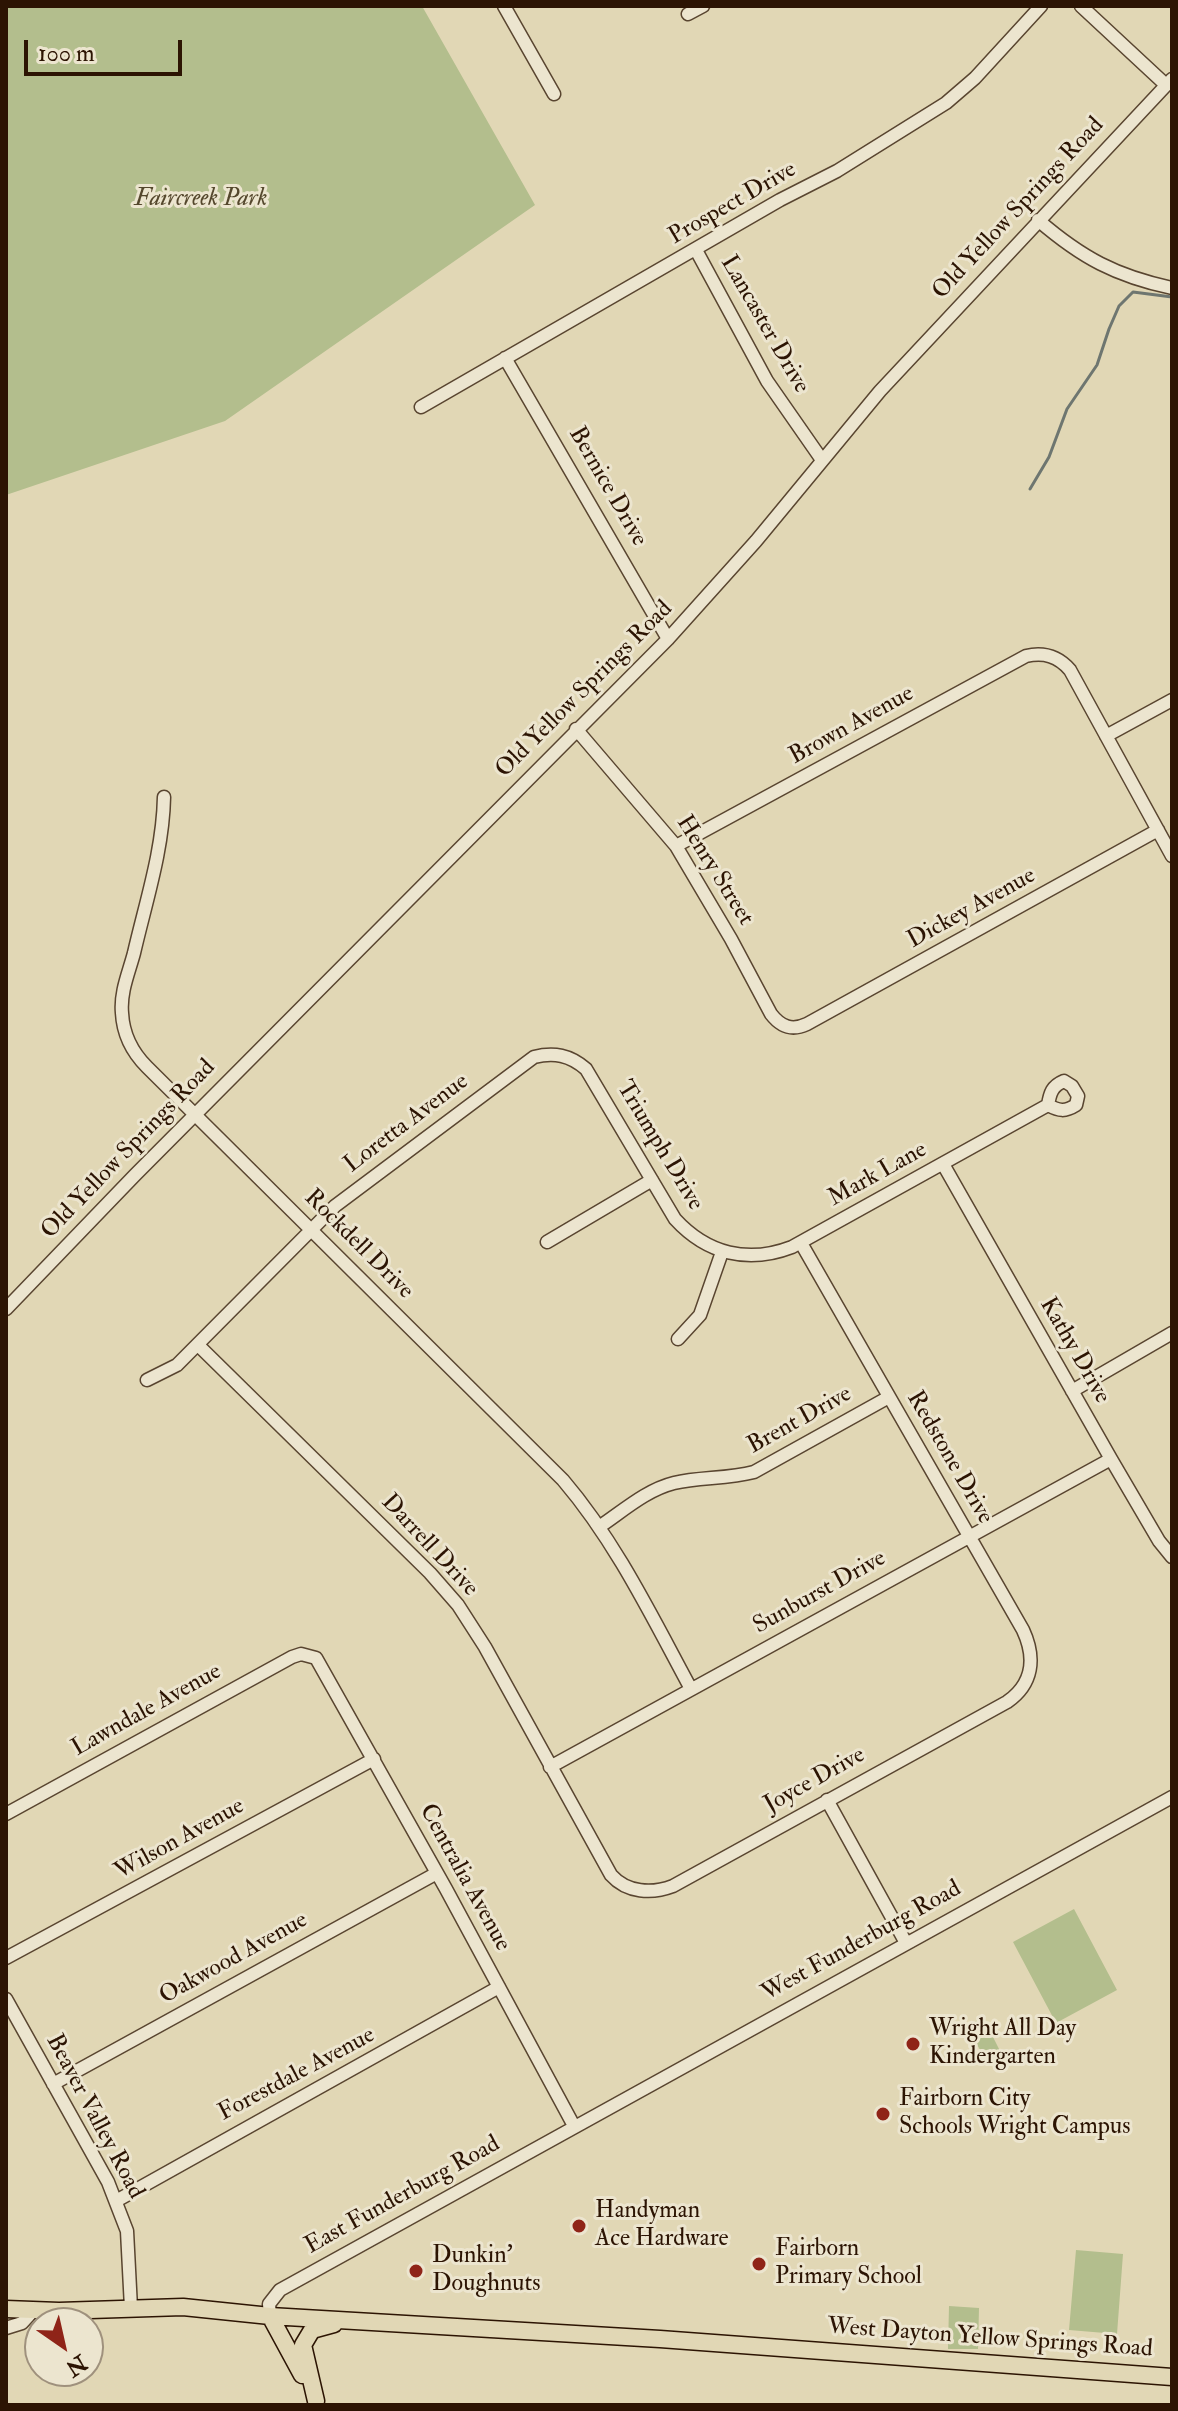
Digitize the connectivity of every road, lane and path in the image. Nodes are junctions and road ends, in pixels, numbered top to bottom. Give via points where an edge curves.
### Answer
1 (504, 6) edge
2 (703, 6) edge
3 (1041, 6) edge
4 (1081, 6) edge
5 (688, 14) dead end
6 (1169, 82) edge
7 (554, 94) dead end
8 (1038, 220) junction
9 (696, 250) junction
10 (1172, 288) edge
11 (505, 358) junction
12 (421, 407) dead end
13 (822, 460) junction
14 (668, 639) junction
15 (1172, 700) edge
16 (576, 729) junction
17 (1106, 736) junction
18 (164, 797) dead end
19 (1158, 830) junction
20 (676, 846) junction
21 (1172, 856) edge
22 (807, 1024) joint
23 (565, 1056) joint
24 (1048, 1105) dead end
25 (195, 1115) junction
26 (943, 1164) junction
27 (652, 1180) junction
28 (311, 1229) junction
29 (547, 1242) dead end
30 (801, 1243) junction
31 (722, 1252) junction
32 (6, 1309) edge
33 (1172, 1333) edge
34 (678, 1339) dead end
35 (198, 1345) junction
36 (147, 1380) dead end
37 (1072, 1391) junction
38 (889, 1397) junction
39 (1111, 1459) junction
40 (599, 1527) junction
41 (968, 1537) junction
42 (1172, 1557) edge
43 (311, 1655) joint
44 (691, 1689) junction
45 (1014, 1697) joint
46 (374, 1759) junction
47 (550, 1767) junction
48 (827, 1800) junction
49 (1170, 1802) edge
50 (6, 1814) edge
51 (437, 1873) junction
52 (634, 1889) joint
53 (906, 1943) junction
54 (6, 1958) edge
55 (499, 1987) junction
56 (6, 1999) edge
57 (53, 2084) junction
58 (574, 2126) junction
59 (116, 2201) junction
60 (131, 2308) junction
61 (104, 2309) edge
62 (270, 2316) junction
63 (353, 2319) junction
64 (1172, 2377) edge
65 (317, 2403) edge

1 - 7 street
2 - 5 street
3 - 9 street, Prospect Drive via 946,103
4 - 6 street
6 - 8 street, Old Yellow Springs Road
8 - 10 street via 1105,267
8 - 13 street, Old Yellow Springs Road
9 - 11 street, Prospect Drive
9 - 13 street, Lancaster Drive via 767,381
11 - 12 street, Prospect Drive
11 - 14 street, Bernice Drive
13 - 14 street, Old Yellow Springs Road
14 - 16 street, Old Yellow Springs Road
15 - 17 street
16 - 20 street, Henry Street
16 - 25 street, Old Yellow Springs Road
17 - 19 street
17 - 20 street, Brown Avenue via 1070,670 1051,656 1026,656
18 - 25 street, Rockdell Drive via 159,853 122,1014 140,1060
19 - 21 street
19 - 22 street, Dickey Avenue
20 - 22 street, Henry Street via 771,1014 789,1028
23 - 27 street, Triumph Drive via 590,1075
23 - 28 street, Loretta Avenue via 544,1055 525,1062
24 - 26 street, Mark Lane
25 - 28 street, Rockdell Drive
25 - 32 street, Old Yellow Springs Road
26 - 30 street, Mark Lane
26 - 37 street, Kathy Drive
27 - 29 street
27 - 31 street, Triumph Drive via 685,1230
28 - 35 street, Loretta Avenue
28 - 40 street, Rockdell Drive via 551,1467
30 - 31 street, Mark Lane via 763,1256
30 - 38 street, Redstone Drive
31 - 34 street via 700,1315
33 - 37 street
35 - 36 street, Loretta Avenue via 172,1369
35 - 47 street, Darrell Drive via 452,1597
37 - 39 street, Kathy Drive
38 - 40 street, Brent Drive via 754,1472 664,1486
38 - 41 street, Redstone Drive
39 - 41 street, Sunburst Drive
39 - 42 street, Kathy Drive
40 - 44 street, Rockdell Drive
41 - 44 street, Sunburst Drive
41 - 45 street, Redstone Drive via 1023,1630 1031,1654 1027,1680
43 - 46 street, Centralia Avenue via 321,1663
43 - 50 street, Lawndale Avenue via 292,1657
44 - 47 street, Sunburst Drive
45 - 48 street, Joyce Drive
46 - 51 street, Centralia Avenue
46 - 54 street, Wilson Avenue
47 - 52 street, Darrell Drive via 611,1875
48 - 52 street, Joyce Drive via 673,1886
48 - 53 street
49 - 53 street, West Funderburg Road
51 - 55 street, Centralia Avenue
51 - 57 street, Oakwood Avenue
53 - 58 street, West Funderburg Road
55 - 58 street, Centralia Avenue
55 - 59 street, Forestdale Avenue
56 - 57 street, Beaver Valley Road
57 - 59 street, Beaver Valley Road
58 - 62 street, East Funderburg Road via 280,2290 269,2304
59 - 60 street, Beaver Valley Road via 128,2242
60 - 61 main road, West Dayton Yellow Springs Road
60 - 62 main road, West Dayton Yellow Springs Road
62 - 63 main road, West Dayton Yellow Springs Road
62 - 65 main road
63 - 64 main road, West Dayton Yellow Springs Road
63 - 65 main road via 315,2329 304,2339

